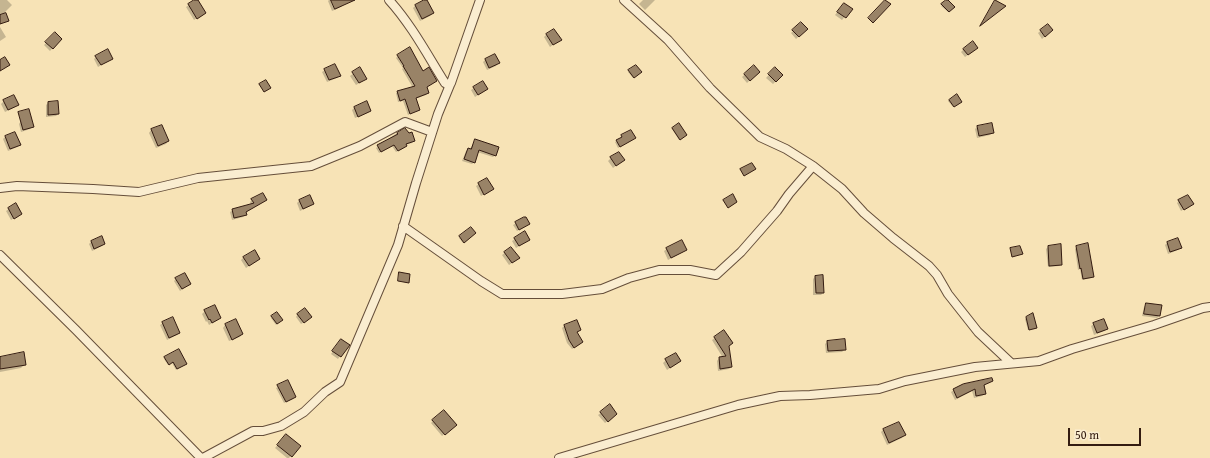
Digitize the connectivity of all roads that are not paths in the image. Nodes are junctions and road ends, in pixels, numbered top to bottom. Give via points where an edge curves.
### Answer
1 (389, 0) edge
2 (480, 0) edge
3 (624, 0) edge
4 (452, 80) junction
5 (432, 132) junction
6 (813, 166) junction
7 (0, 188) edge
8 (403, 226) junction
9 (0, 255) edge
10 (1210, 307) edge
11 (1011, 363) junction
12 (202, 458) edge
13 (559, 458) edge

1 - 4 street via 445,84
2 - 4 street
3 - 6 street via 668,40 710,88 760,137
4 - 5 street
5 - 7 street via 404,122 360,146 311,166 198,178 139,192 17,186
5 - 8 street
6 - 8 street via 741,252 716,275 690,270 659,270 602,289 562,294 502,294
6 - 11 street via 842,189 864,213 893,238 930,266 978,332
8 - 12 street via 398,245 340,382 304,412 281,426 252,431
9 - 12 street
10 - 11 street via 1039,361
11 - 13 street via 936,374 879,389 780,396 731,407

